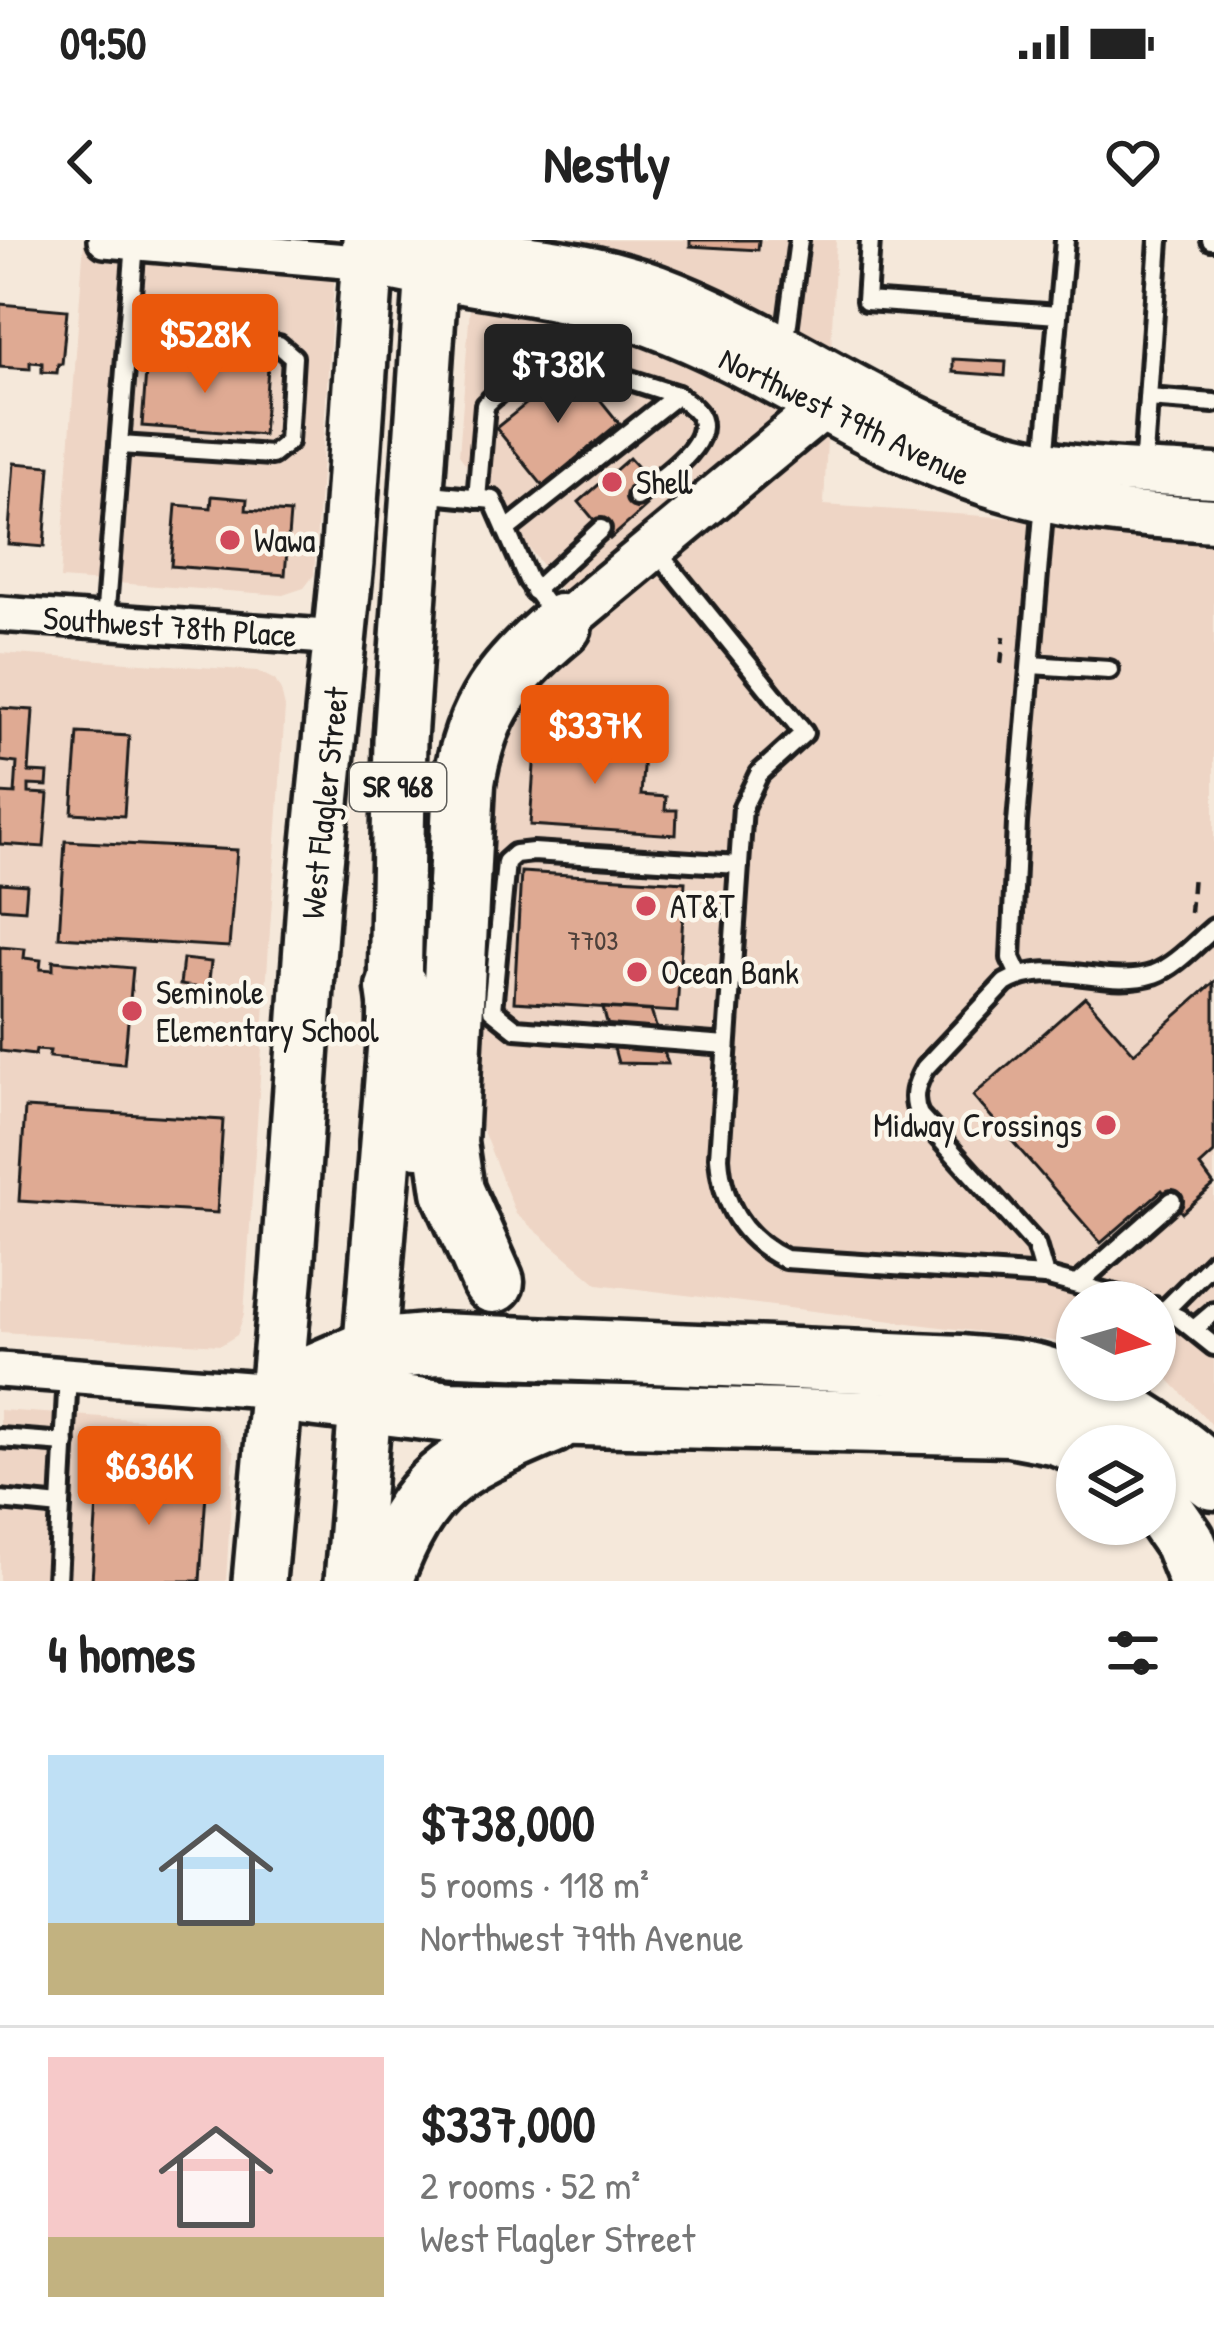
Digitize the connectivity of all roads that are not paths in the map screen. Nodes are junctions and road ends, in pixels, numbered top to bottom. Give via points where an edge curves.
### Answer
1 (799, 240) edge
2 (870, 240) edge
3 (1065, 240) edge
4 (1159, 240) edge
5 (133, 242) edge
6 (227, 245) edge
7 (369, 251) edge
8 (433, 256) edge
9 (606, 309) junction
10 (1058, 315) junction
11 (129, 334) junction
12 (781, 367) junction
13 (589, 368) junction
14 (676, 395) junction
15 (1148, 398) junction
16 (1214, 403) edge
17 (820, 409) junction
18 (120, 446) junction
19 (1143, 472) junction
20 (1214, 476) edge
21 (1044, 482) junction
22 (419, 493) junction
23 (637, 497) dead end
24 (477, 499) junction
25 (1214, 520) edge
26 (602, 529) dead end
27 (506, 530) junction
28 (655, 548) junction
29 (548, 608) junction
30 (0, 614) edge
31 (105, 621) junction
32 (340, 638) junction
33 (1031, 665) junction
34 (1109, 670) dead end
35 (739, 865) junction
36 (1214, 928) edge
37 (1019, 975) junction
38 (397, 988) junction
39 (726, 1045) junction
40 (1172, 1202) dead end
41 (1214, 1262) edge
42 (1045, 1276) junction
43 (1069, 1281) edge
44 (1081, 1281) edge
45 (493, 1282) junction
46 (1176, 1294) edge
47 (1214, 1312) edge
48 (1176, 1318) edge
49 (1194, 1328) junction
50 (1214, 1346) edge
51 (635, 1354) junction
52 (0, 1370) edge
53 (68, 1374) junction
54 (369, 1376) junction
55 (276, 1390) junction
56 (569, 1415) junction
57 (1056, 1434) edge
58 (0, 1438) edge
59 (64, 1443) junction
60 (1214, 1479) edge
61 (0, 1500) edge
62 (62, 1506) junction
63 (1176, 1529) edge
64 (57, 1581) edge
65 (259, 1581) edge
66 (351, 1581) edge
67 (381, 1581) edge
68 (1200, 1581) edge

1 - 12 lane
2 - 10 lane via 866,301
3 - 10 lane
4 - 15 lane
5 - 6 street
5 - 11 lane
6 - 7 street
7 - 8 street, Northwest 79th Avenue
7 - 32 main road, West Flagler Street / SR 968
8 - 9 street, Northwest 79th Avenue
8 - 12 street, Northwest 79th Avenue via 527,257 620,275 694,302
8 - 22 main road, West Flagler Street / SR 968
9 - 12 street, Northwest 79th Avenue
9 - 13 lane
10 - 21 lane
11 - 18 lane
11 - 18 lane via 279,345 293,357 289,442 272,455
12 - 17 street, Northwest 79th Avenue
12 - 21 street, Northwest 79th Avenue via 992,449
13 - 14 lane
13 - 24 lane via 543,352 484,406
14 - 23 lane via 704,427 695,449
14 - 27 lane
15 - 16 lane
15 - 19 lane
17 - 21 street, Northwest 79th Avenue via 939,467
17 - 28 street
18 - 31 lane
19 - 20 street, Northwest 79th Avenue
19 - 21 street, Northwest 79th Avenue
21 - 25 street, Northwest 79th Avenue via 1084,511
21 - 33 lane
22 - 24 lane
22 - 38 main road, West Flagler Street / SR 968 via 400,740
24 - 27 lane via 493,500
26 - 29 lane
27 - 29 lane
28 - 29 street
28 - 35 lane via 804,733 749,788
29 - 45 highway via 493,694 464,783 446,1143 453,1191
30 - 31 street, Southwest 78th Place
31 - 32 street, Southwest 78th Place
32 - 55 main road, West Flagler Street / SR 968
33 - 34 lane
33 - 37 lane via 1013,901 1011,958
35 - 39 lane
35 - 39 lane via 515,854 506,862 492,1010 516,1029
36 - 37 lane via 1147,976
37 - 42 lane via 925,1068 915,1105 1036,1245
38 - 45 highway via 434,1209 462,1255
38 - 54 main road, West Flagler Street / SR 968
39 - 42 lane via 721,1185 732,1212 770,1252 809,1262
40 - 44 lane
41 - 46 lane
42 - 43 lane
45 - 51 highway via 535,1312
47 - 49 lane
48 - 49 lane
49 - 50 lane
51 - 54 highway via 437,1344
51 - 60 highway via 1035,1375 1115,1405
52 - 53 street
53 - 55 street
53 - 59 lane
54 - 55 highway
54 - 56 highway via 450,1412
54 - 66 main road, West Flagler Street / SR 968
55 - 65 main road, West Flagler Street / SR 968
56 - 57 highway via 1010,1425
56 - 67 highway via 446,1476 408,1518
58 - 59 lane
59 - 62 lane
61 - 62 lane
62 - 64 lane
63 - 68 highway

